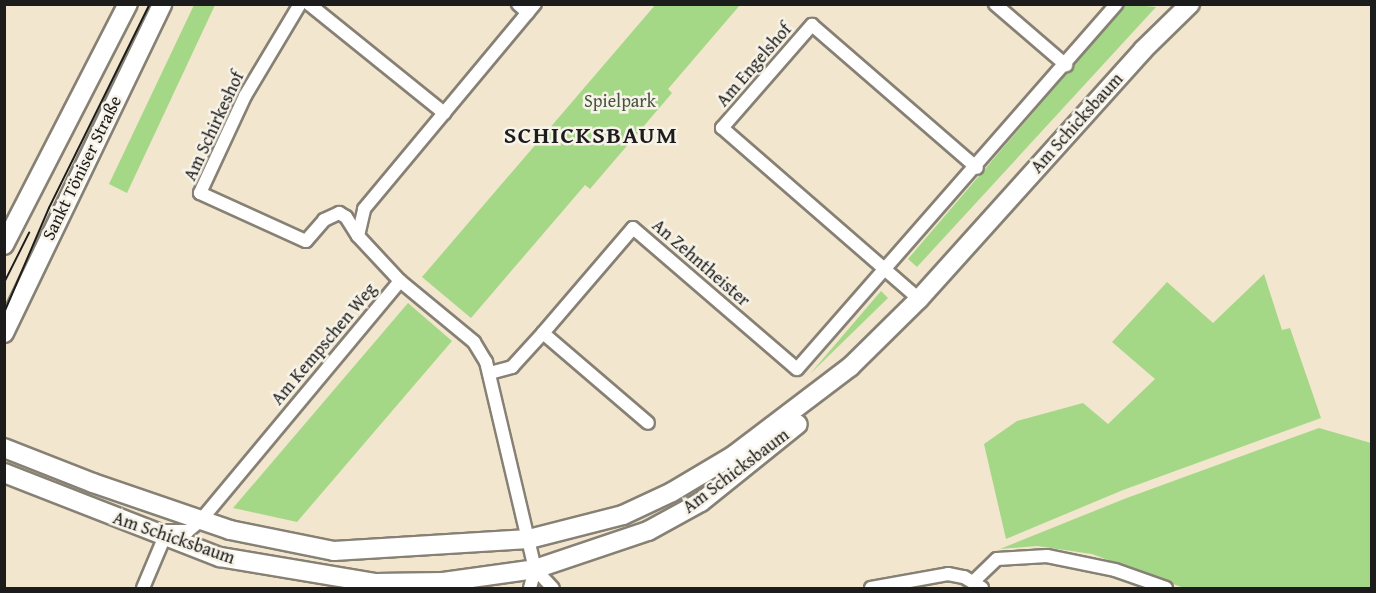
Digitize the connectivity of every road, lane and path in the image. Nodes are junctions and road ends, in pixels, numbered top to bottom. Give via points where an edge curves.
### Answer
1 (128, 4) edge
2 (162, 4) edge
3 (300, 4) edge
4 (309, 4) edge
5 (518, 4) edge
6 (995, 4) edge
7 (1117, 4) edge
8 (1184, 7) edge
9 (532, 9) edge
10 (1066, 65) junction
11 (444, 113) junction
12 (976, 168) junction
13 (358, 236) junction
14 (4, 245) edge
15 (887, 269) junction
16 (400, 281) junction
17 (919, 298) junction
18 (4, 333) edge
19 (543, 333) junction
20 (882, 337) junction
21 (490, 373) junction
22 (648, 423) dead end
23 (4, 448) edge
24 (4, 473) edge
25 (201, 520) junction
26 (146, 530) junction
27 (165, 536) junction
28 (529, 539) junction
29 (535, 569) junction
30 (978, 585) edge
31 (143, 588) edge
32 (531, 588) edge
33 (553, 588) edge
34 (871, 588) edge
35 (1166, 588) edge

1 - 14 street, Sankt Töniser Straße
2 - 18 street, Sankt Töniser Straße
3 - 13 street, Am Schirkeshof via 245,96 200,193 306,241 324,220 339,213
4 - 11 street
5 - 9 street
6 - 10 street
7 - 10 street
8 - 17 street, Am Schicksbaum
9 - 11 street
10 - 12 street
11 - 13 street via 364,209
12 - 15 street
12 - 15 street, Am Engelshof via 812,25 722,128
13 - 16 street, Am Kempschen Weg
15 - 17 street
15 - 19 street, An Zehntheister via 797,369 633,228
16 - 21 street via 474,342
16 - 25 street, Am Kempschen Weg
17 - 20 street, Am Schicksbaum
19 - 21 street, An Zehntheister via 512,367
19 - 22 street
20 - 28 street, Am Schicksbaum via 780,423 702,476 623,515
20 - 29 street, Am Schicksbaum via 838,390 701,502 614,545
21 - 28 street
23 - 25 street, Am Schicksbaum
24 - 26 street, Am Schicksbaum
25 - 26 street, Am Kempschen Weg via 188,531
25 - 28 street, Am Schicksbaum via 334,551
26 - 27 street, Am Schicksbaum
27 - 29 street, Am Schicksbaum via 220,557 376,583 443,582
27 - 31 street
28 - 29 street
29 - 32 street
29 - 33 street
30 - 34 street via 948,574
30 - 35 street via 997,560 1047,556 1106,567

